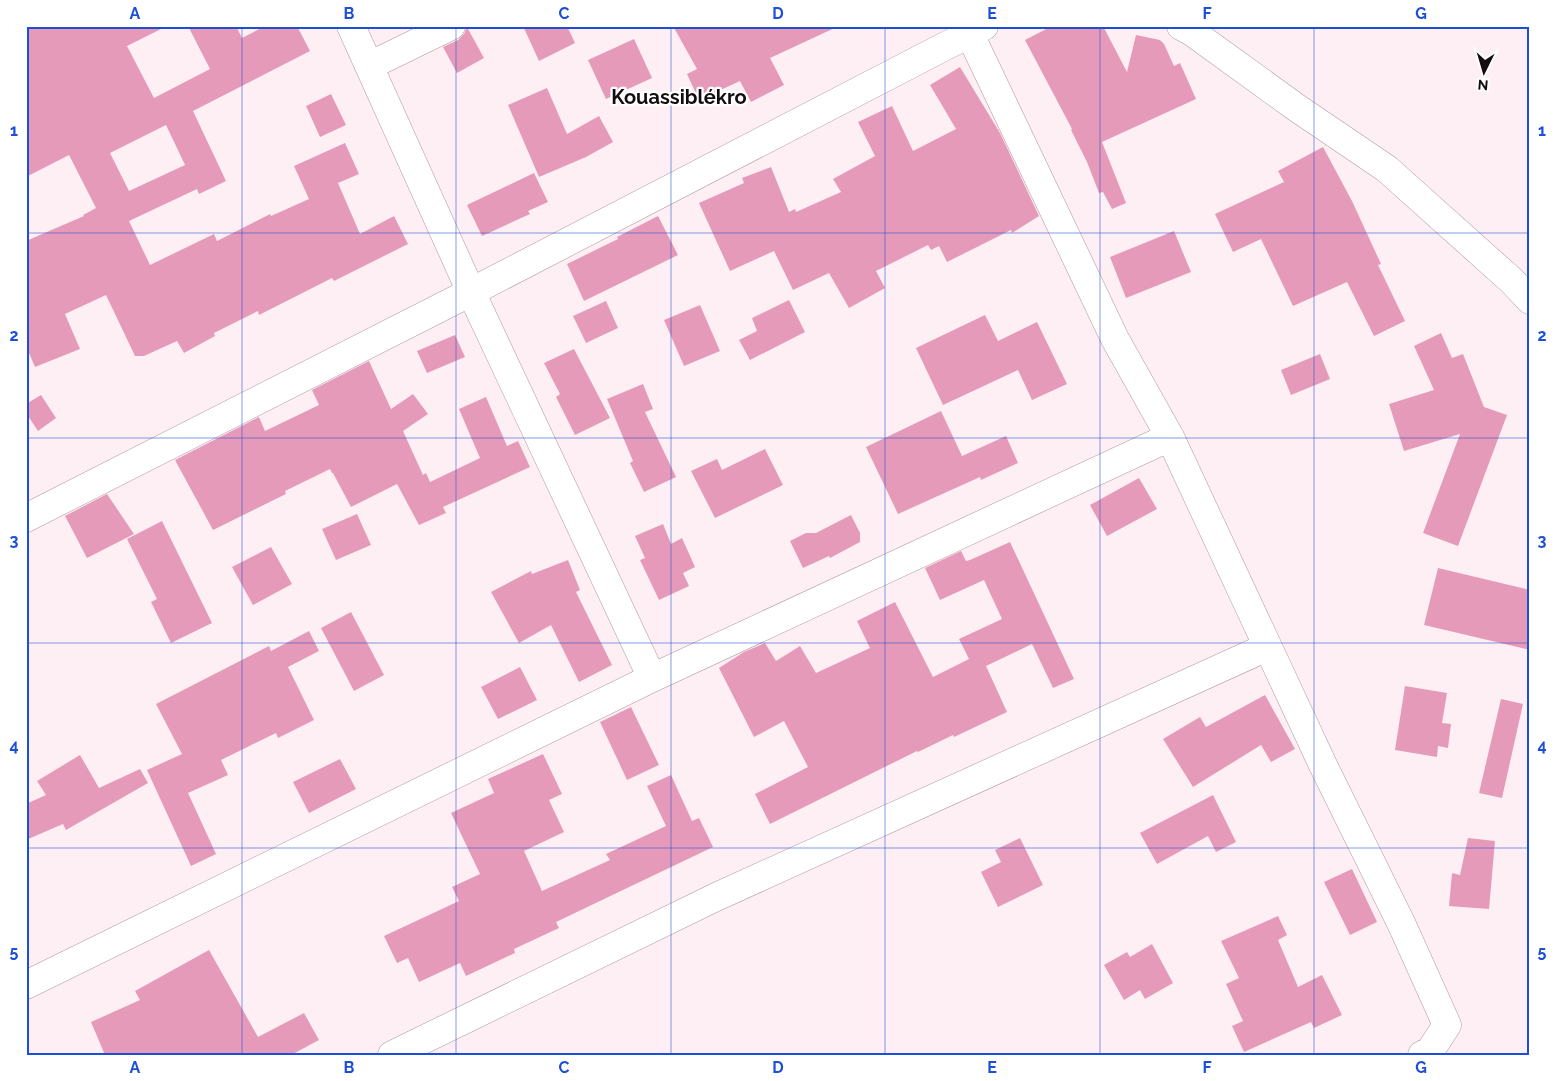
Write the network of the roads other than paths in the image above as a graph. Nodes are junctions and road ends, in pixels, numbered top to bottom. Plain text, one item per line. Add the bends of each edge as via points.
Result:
1 (351, 26) edge
2 (450, 26) edge
3 (1181, 26) edge
4 (973, 29) edge
5 (368, 66) junction
6 (471, 292) junction
7 (1530, 300) edge
8 (1170, 437) junction
9 (26, 518) edge
10 (1267, 647) junction
11 (652, 678) junction
12 (26, 985) edge
13 (392, 1055) edge
14 (1422, 1055) edge

1 - 5 street
2 - 5 street
3 - 7 street via 1387,169
4 - 6 street
4 - 8 street via 1115,339
5 - 6 street
6 - 9 street
6 - 11 street
8 - 10 street
8 - 11 street
10 - 13 street via 716,897
10 - 14 street via 1447,1025 1430,1051
11 - 12 street

